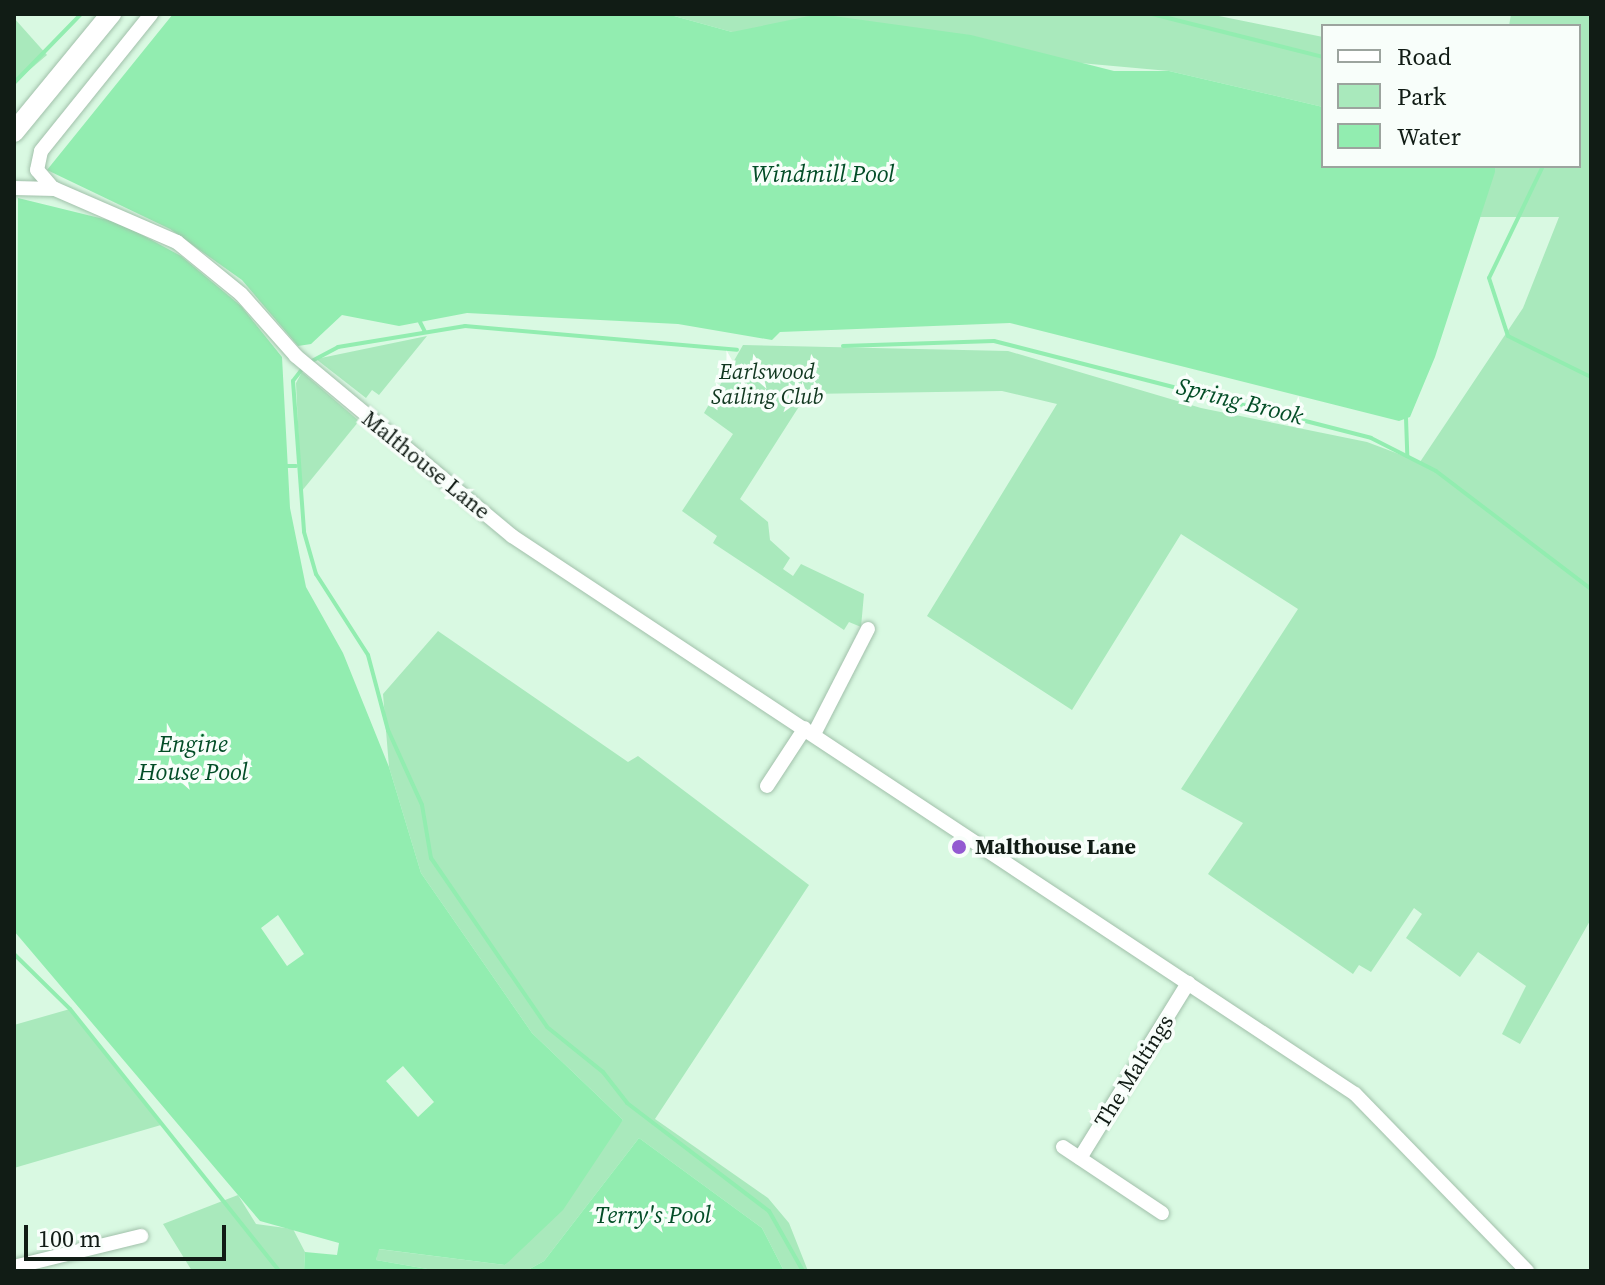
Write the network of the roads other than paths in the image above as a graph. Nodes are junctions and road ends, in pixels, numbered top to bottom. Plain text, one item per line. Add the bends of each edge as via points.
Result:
1 (111, 14) edge
2 (151, 14) edge
3 (14, 132) edge
4 (14, 188) edge
5 (55, 189) junction
6 (868, 629) dead end
7 (810, 731) junction
8 (767, 786) dead end
9 (1188, 983) junction
10 (1063, 1147) dead end
11 (1080, 1158) junction
12 (1162, 1213) dead end
13 (141, 1236) dead end
14 (14, 1267) edge
15 (1527, 1271) edge

1 - 3 street
2 - 5 street via 38,155 37,170
4 - 5 street
5 - 7 street, Malthouse Lane via 177,242 241,294 296,356 512,536
6 - 7 street
7 - 8 street
7 - 9 street, Malthouse Lane
9 - 11 street, The Maltings
9 - 15 street, Malthouse Lane via 1355,1094
10 - 11 street
11 - 12 street
13 - 14 street

